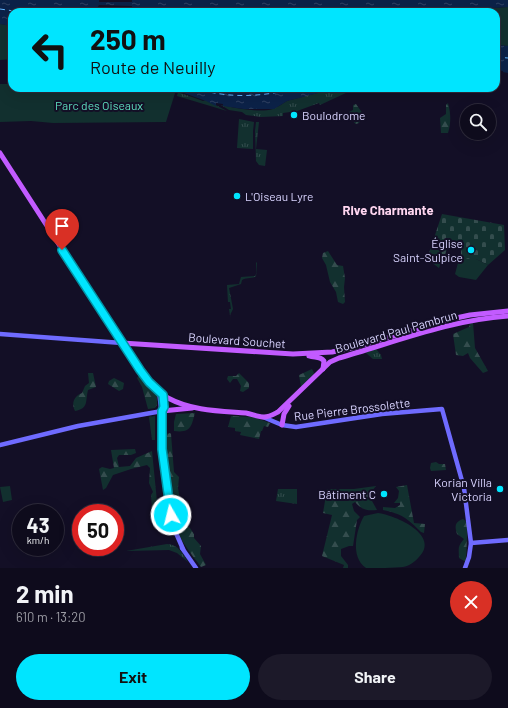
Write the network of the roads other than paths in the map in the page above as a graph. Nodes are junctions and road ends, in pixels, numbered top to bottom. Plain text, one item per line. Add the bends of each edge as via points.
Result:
1 (0, 153) edge
2 (508, 310) edge
3 (508, 316) edge
4 (0, 334) edge
5 (122, 343) junction
6 (352, 348) joint
7 (303, 354) junction
8 (323, 369) junction
9 (161, 393) junction
10 (295, 397) junction
11 (195, 408) junction
12 (162, 411) junction
13 (263, 417) junction
14 (282, 425) junction
15 (0, 445) edge
16 (508, 540) edge
17 (471, 543) junction
18 (196, 568) edge
19 (465, 568) edge

1 - 5 main road
2 - 6 main road, Boulevard Paul Pambrun via 447,320
3 - 8 main road, Boulevard Paul Pambrun via 478,319 440,328 333,360
4 - 5 main road
5 - 7 main road, Boulevard Souchet
5 - 9 main road via 149,382
6 - 7 main road, Boulevard Souchet
7 - 8 main road via 321,358 324,361
8 - 10 main road, Boulevard Paul Pambrun
9 - 11 main road via 175,402
9 - 12 main road via 164,407
10 - 13 main road, Boulevard Paul Pambrun via 278,412
10 - 14 main road via 284,412
11 - 12 main road
11 - 13 main road, Rue Pierre Brossolette
12 - 15 main road via 78,426
12 - 18 main road via 162,449 170,522 176,540
13 - 14 main road, Rue Pierre Brossolette
14 - 17 main road, Rue Pierre Brossolette via 296,427 382,414 442,409 464,488
16 - 17 main road
17 - 19 main road

